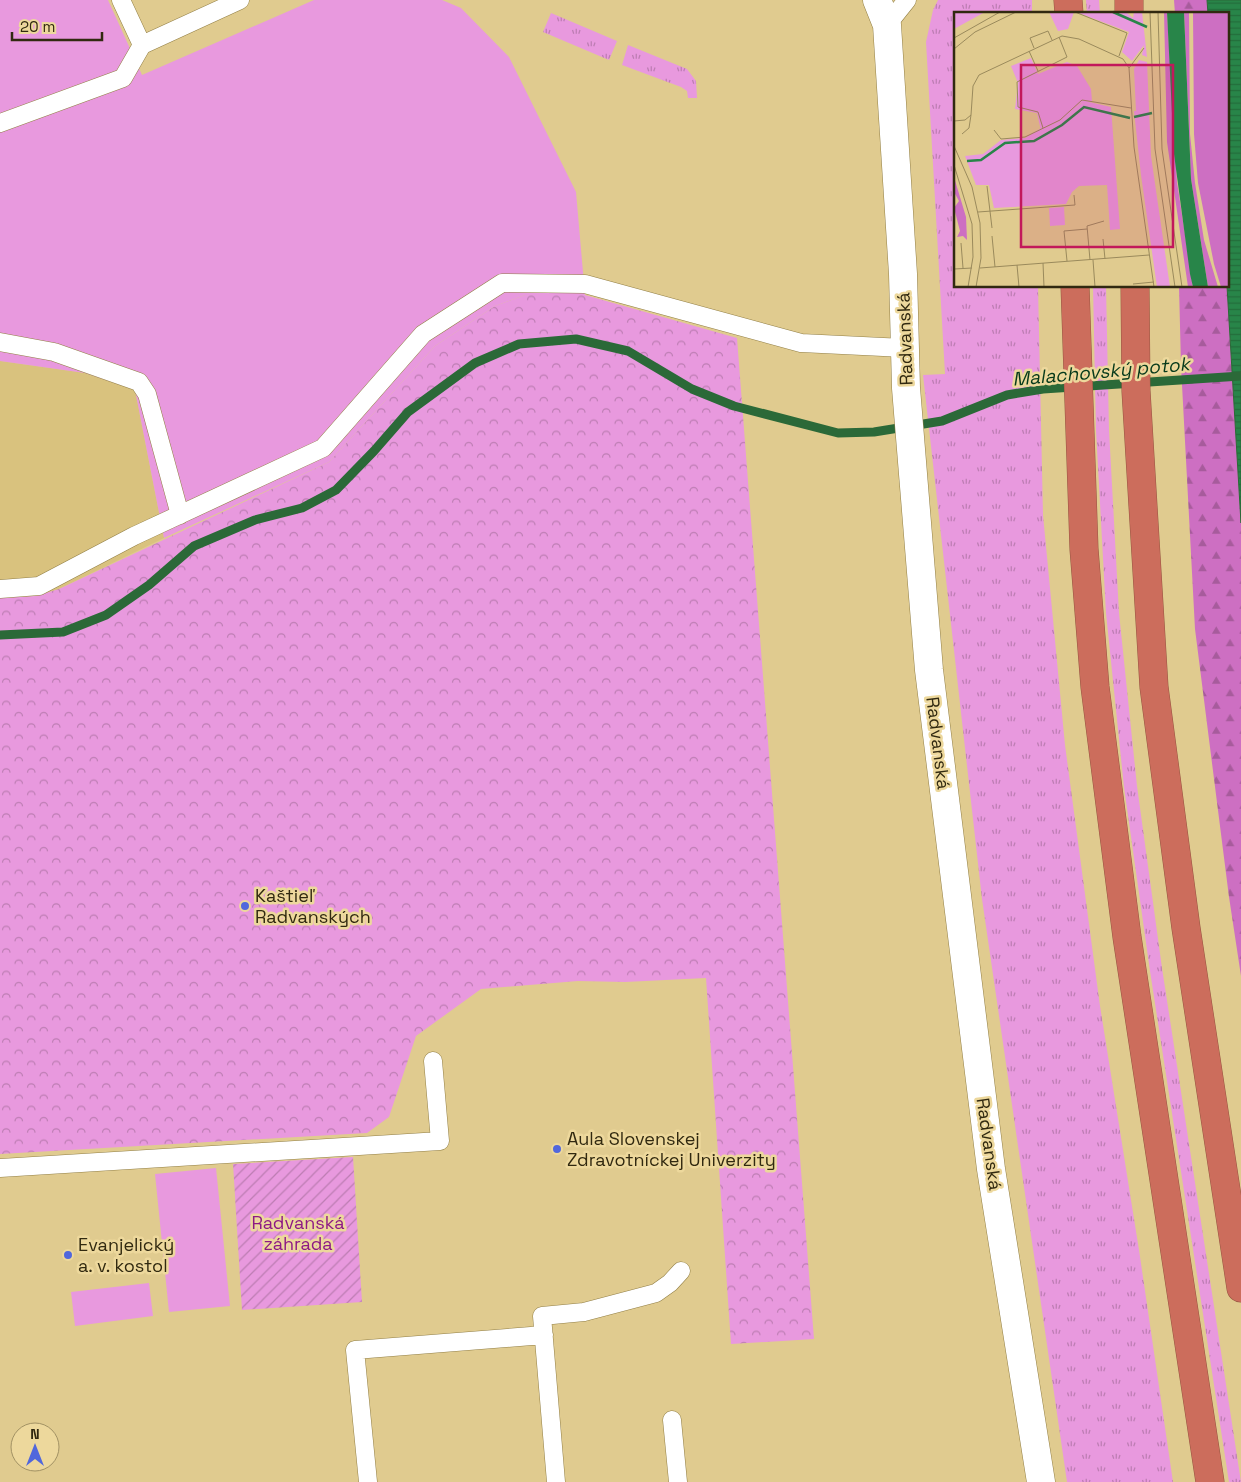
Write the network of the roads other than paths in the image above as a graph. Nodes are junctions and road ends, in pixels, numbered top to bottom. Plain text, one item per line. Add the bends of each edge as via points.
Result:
1 (121, 0) edge
2 (240, 0) edge
3 (877, 0) edge
4 (907, 0) edge
5 (887, 25) junction
6 (142, 45) junction
7 (0, 123) edge
8 (1075, 288) edge
9 (1135, 288) edge
10 (0, 342) edge
11 (904, 348) junction
12 (180, 515) junction
13 (0, 589) edge
14 (433, 1061) dead end
15 (0, 1168) edge
16 (681, 1271) dead end
17 (1241, 1288) edge
18 (544, 1335) junction
19 (672, 1420) dead end
20 (368, 1482) edge
21 (556, 1482) edge
22 (678, 1482) edge
23 (1040, 1482) edge
24 (1210, 1482) edge

1 - 6 lane
2 - 6 lane
3 - 5 street, Radvanská
4 - 5 lane
5 - 11 street, Radvanská via 903,274
6 - 7 lane via 123,78
8 - 24 highway via 1084,549 1095,687 1145,1060
9 - 17 highway via 1136,381 1154,687
10 - 12 lane via 54,352 139,382 147,394
11 - 12 lane via 801,343 585,284 502,284 423,334 323,448
11 - 23 street, Radvanská via 929,670 991,1169
12 - 13 lane via 39,586
14 - 15 lane via 440,1141
16 - 18 lane via 656,1293 584,1312 542,1316
18 - 20 lane via 355,1350
18 - 21 lane
19 - 22 lane

